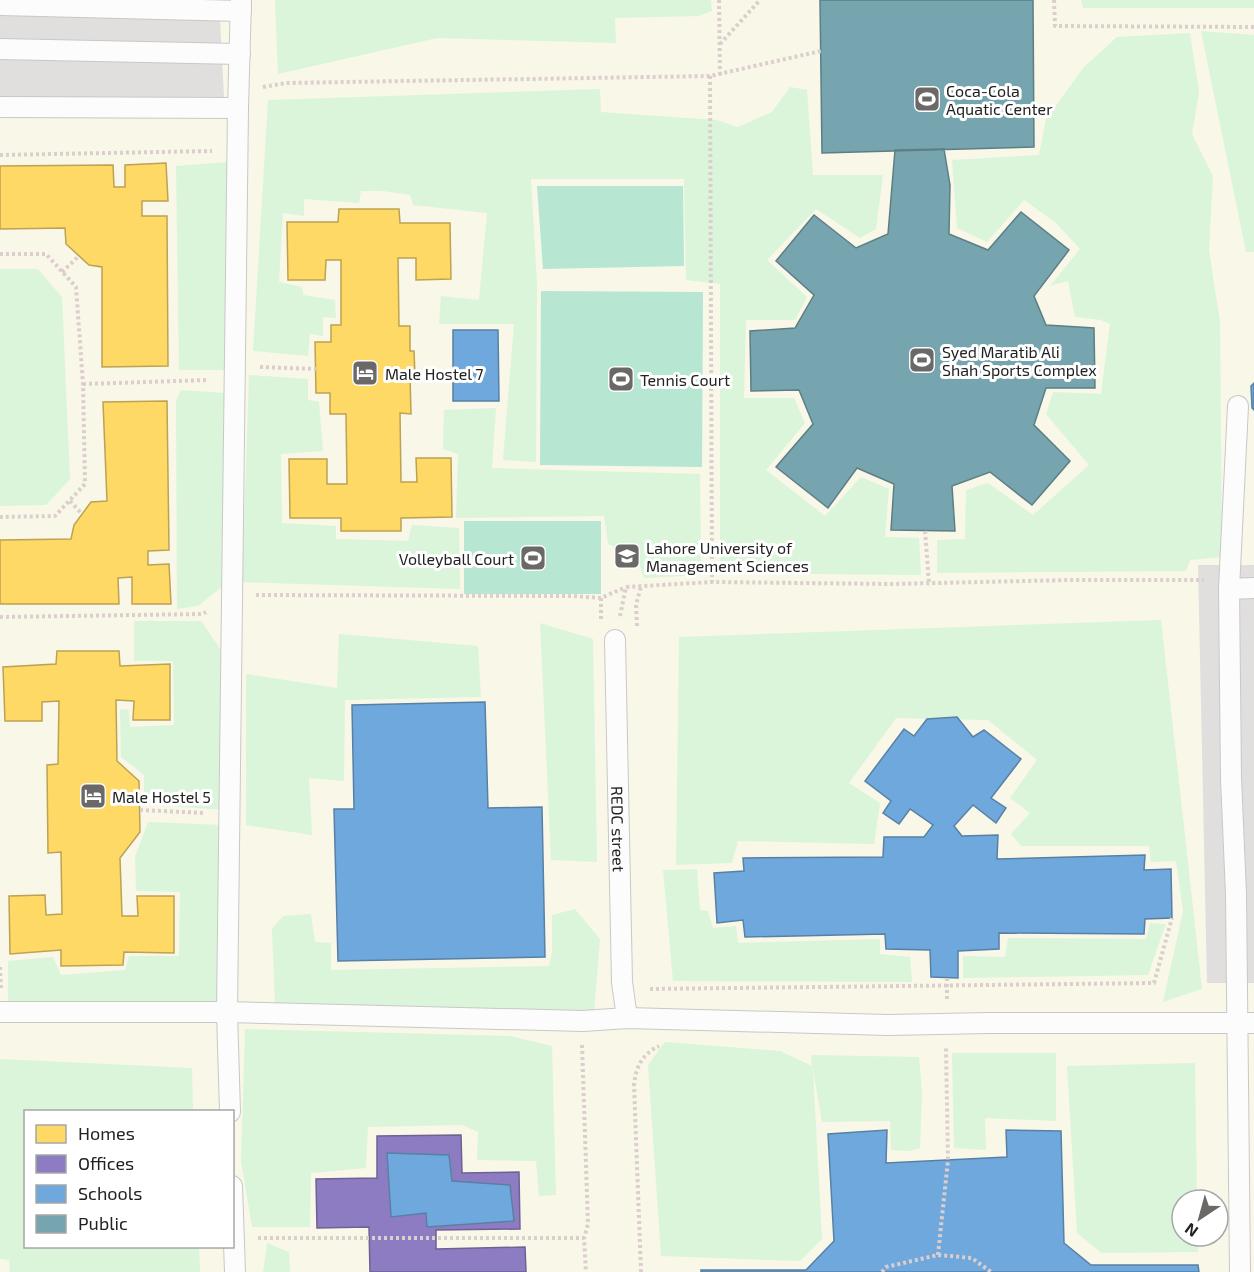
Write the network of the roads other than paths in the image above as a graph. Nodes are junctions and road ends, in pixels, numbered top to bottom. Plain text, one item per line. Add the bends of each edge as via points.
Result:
1 (0, 5) edge
2 (241, 6) edge
3 (0, 49) edge
4 (240, 54) junction
5 (238, 99) junction
6 (0, 107) edge
7 (1238, 406) dead end
8 (1230, 584) junction
9 (1254, 588) edge
10 (615, 640) road end
11 (0, 1012) edge
12 (227, 1012) junction
13 (627, 1018) junction
14 (1246, 1023) edge
15 (230, 1110) edge
16 (234, 1243) edge
17 (235, 1272) edge
18 (1240, 1272) edge

1 - 2 lane
2 - 4 lane
3 - 4 lane
4 - 5 lane
5 - 6 lane
5 - 12 lane
7 - 8 lane
8 - 9 lane
8 - 14 lane via 1231,778
10 - 13 lane, REDC street via 622,982
11 - 12 lane
12 - 13 lane via 583,1021
12 - 15 lane
13 - 14 lane via 888,1025
14 - 18 lane
16 - 17 lane

